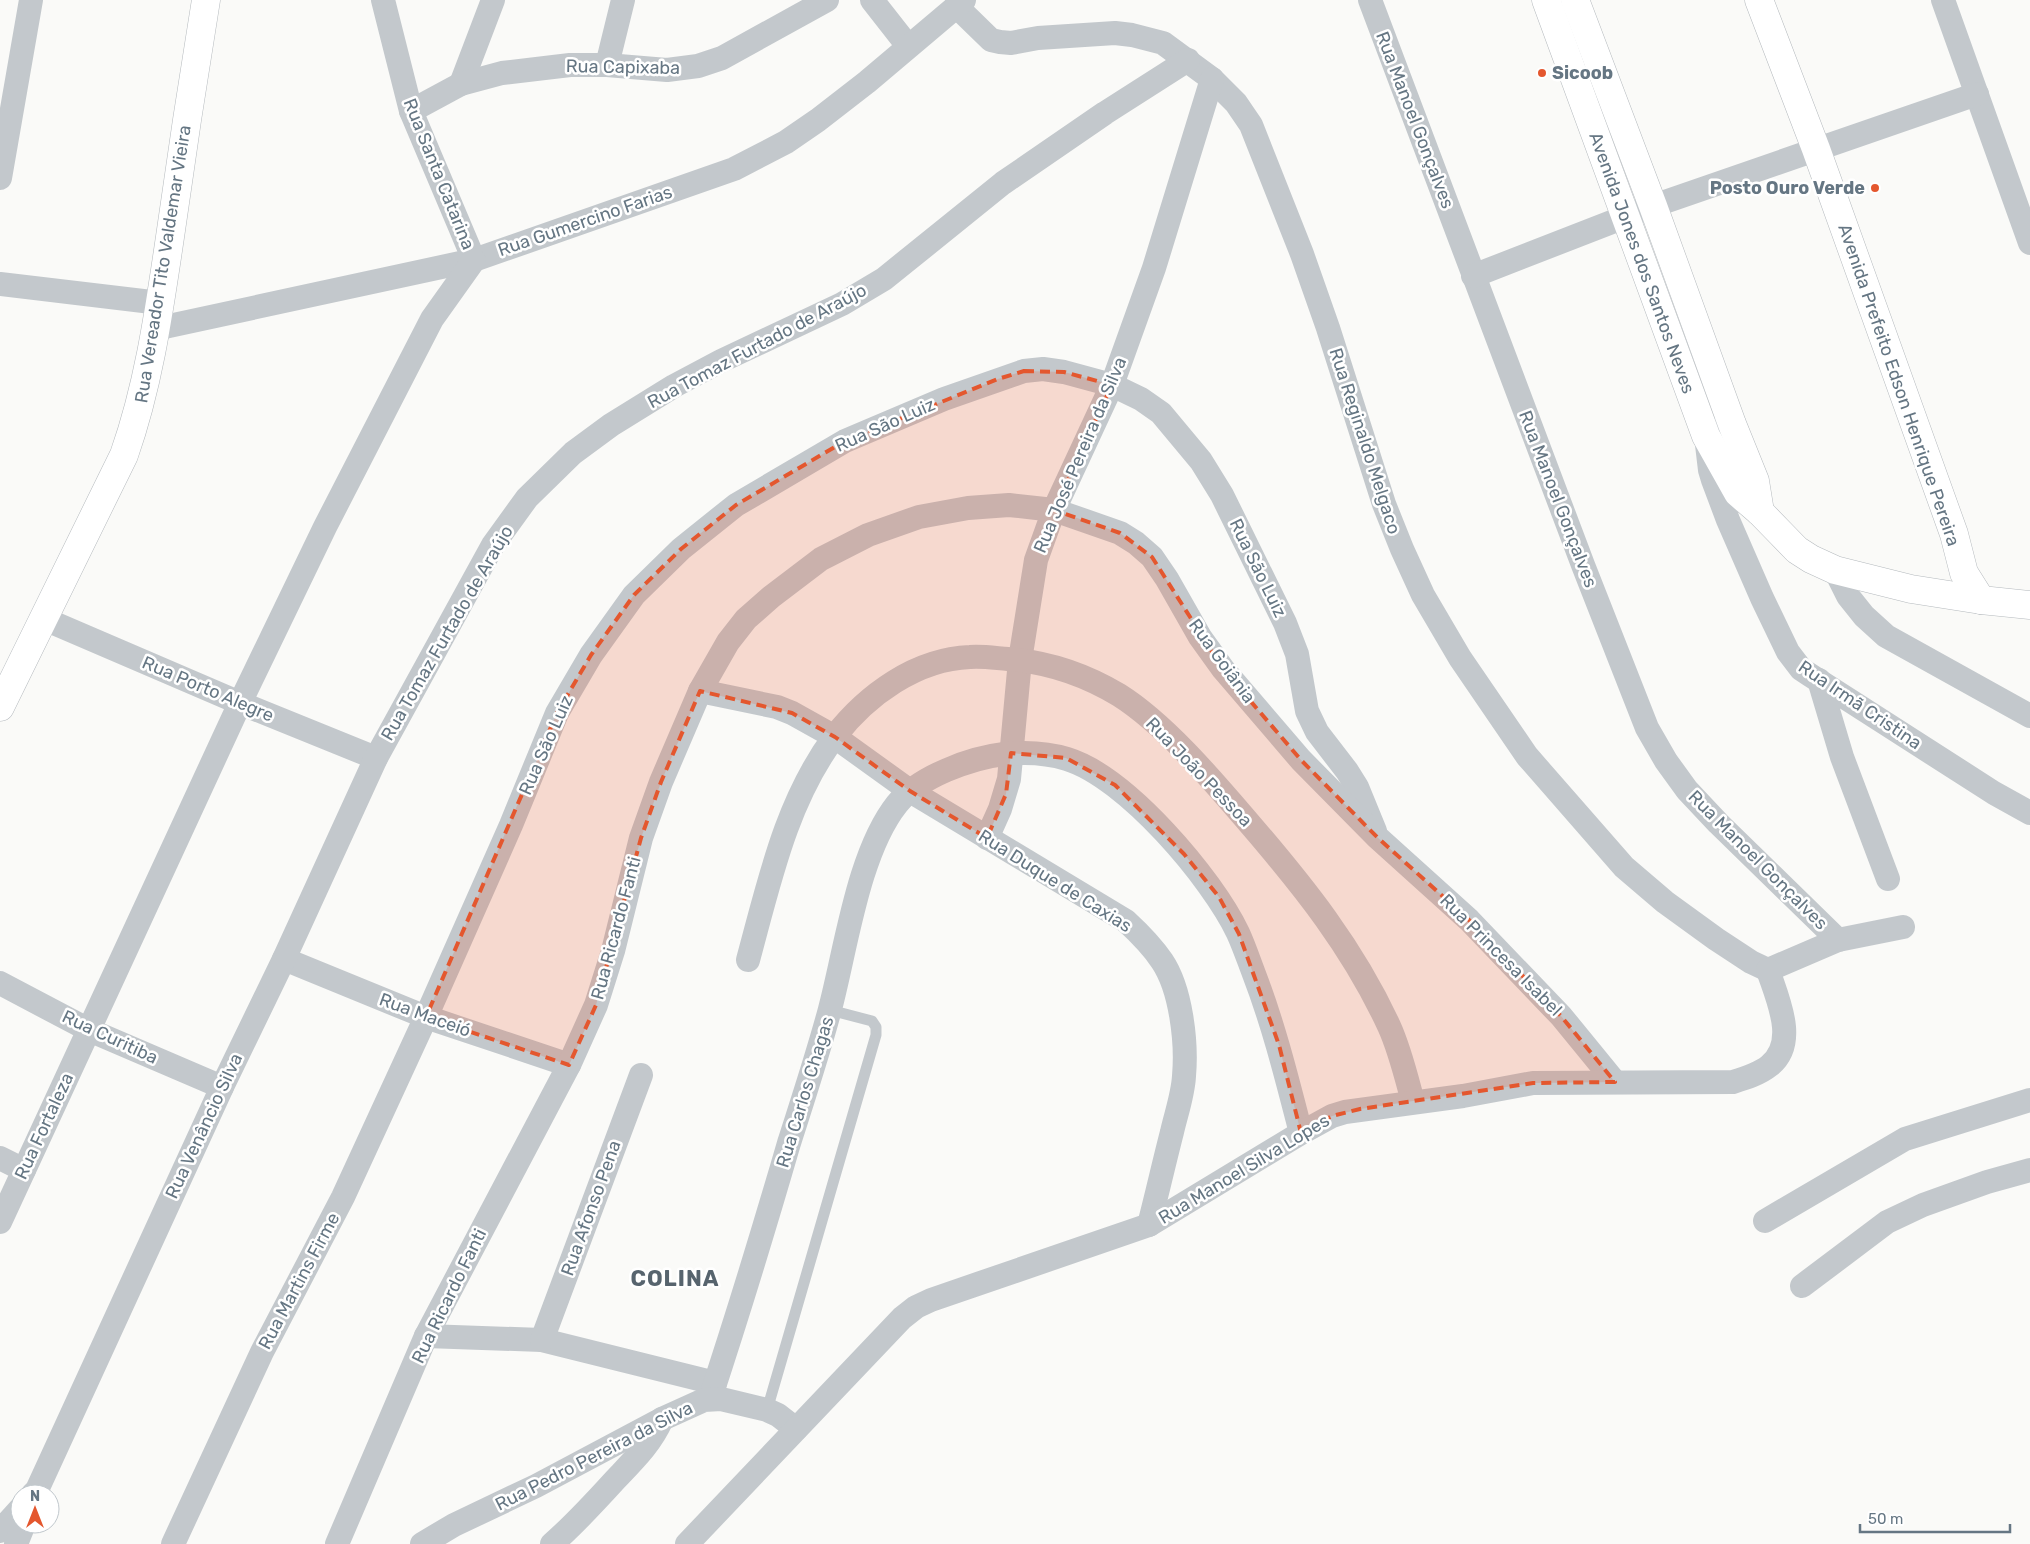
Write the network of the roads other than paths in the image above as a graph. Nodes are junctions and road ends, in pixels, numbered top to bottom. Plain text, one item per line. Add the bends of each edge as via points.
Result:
1 (31, 0) edge
2 (206, 0) edge
3 (383, 0) edge
4 (493, 0) edge
5 (623, 0) edge
6 (827, 0) edge
7 (872, 0) edge
8 (1370, 0) edge
9 (1546, 0) edge
10 (1575, 0) edge
11 (1758, 0) edge
12 (1943, 0) edge
13 (960, 3) edge
14 (908, 46) junction
15 (1188, 60) junction
16 (607, 65) junction
17 (1212, 79) junction
18 (461, 84) junction
19 (1978, 94) junction
20 (411, 112) junction
21 (1816, 149) junction
22 (0, 178) edge
23 (1653, 206) junction
24 (1625, 217) junction
25 (2030, 243) edge
26 (474, 260) junction
27 (1473, 276) junction
28 (0, 284) edge
29 (160, 303) junction
30 (155, 329) junction
31 (1112, 385) junction
32 (1732, 424) junction
33 (1706, 436) junction
34 (1054, 510) junction
35 (1760, 512) junction
36 (1954, 534) junction
37 (1835, 570) junction
38 (1979, 599) junction
39 (2030, 600) edge
40 (2030, 605) edge
41 (42, 618) junction
42 (1020, 660) junction
43 (1818, 680) junction
44 (700, 691) junction
45 (240, 703) junction
46 (0, 707) edge
47 (2030, 716) edge
48 (835, 736) junction
49 (1011, 754) junction
50 (376, 758) junction
51 (910, 791) junction
52 (2030, 813) edge
53 (1377, 837) junction
54 (987, 838) junction
55 (1888, 880) dead end
56 (1903, 926) dead end
57 (1838, 940) junction
58 (284, 959) junction
59 (748, 960) dead end
60 (1768, 970) junction
61 (0, 983) edge
62 (830, 1010) junction
63 (426, 1017) junction
64 (89, 1030) junction
65 (569, 1065) junction
66 (641, 1075) dead end
67 (1615, 1082) junction
68 (222, 1087) junction
69 (2030, 1100) edge
70 (1413, 1102) junction
71 (1301, 1133) junction
72 (0, 1158) edge
73 (24, 1170) junction
74 (2030, 1170) edge
75 (1765, 1221) dead end
76 (0, 1222) edge
77 (1149, 1225) junction
78 (1802, 1286) dead end
79 (426, 1336) junction
80 (542, 1340) junction
81 (713, 1391) junction
82 (767, 1410) junction
83 (662, 1419) junction
84 (796, 1429) junction
85 (39, 1484) edge
86 (10, 1520) edge
87 (0, 1531) edge
88 (172, 1544) edge
89 (337, 1544) edge
90 (422, 1544) edge
91 (552, 1544) edge
92 (687, 1544) edge

1 - 22 street
2 - 29 main road, Rua Vereador Tito Valdemar Vieira
3 - 20 street, Rua Santa Catarina
4 - 18 street
5 - 16 street
6 - 16 street, Rua Capixaba via 722,58 698,66 667,70
7 - 14 street
8 - 27 street, Rua Manoel Gonçalves
9 - 24 main road, Avenida Jones dos Santos Neves
10 - 23 main road, Avenida Jones dos Santos Neves
11 - 21 main road, Avenida Prefeito Edson Henrique Pereira
12 - 19 street
13 - 14 street, Rua Gumercino Farias
13 - 15 street, Rua Reginaldo Melgaco via 983,34 996,41 1012,43 1038,38 1132,34 1163,44
14 - 26 street, Rua Gumercino Farias via 818,120 786,142 734,169
15 - 17 street, Rua Reginaldo Melgaco
15 - 50 street, Rua Tomaz Furtado de Araújo via 1003,183 884,279 842,304 674,386 573,453 527,498 493,544
16 - 18 street, Rua Capixaba via 526,69
17 - 31 street, Rua José Pereira da Silva via 1154,268
17 - 60 street, Rua Reginaldo Melgaco via 1236,102 1251,125 1328,328 1384,504 1423,595 1460,658 1527,756 1624,867 1708,934
18 - 20 street, Rua Capixaba
19 - 21 street
19 - 25 street
20 - 26 street, Rua Santa Catarina
21 - 23 street
21 - 36 main road, Avenida Prefeito Edson Henrique Pereira
23 - 24 street
23 - 32 main road, Avenida Jones dos Santos Neves
24 - 27 street
24 - 33 main road, Avenida Jones dos Santos Neves
26 - 30 street, Rua Gumercino Farias
26 - 45 street, Rua Fortaleza via 414,350
27 - 57 street, Rua Manoel Gonçalves via 1647,728 1687,790
28 - 29 street
29 - 30 main road, Rua Vereador Tito Valdemar Vieira
30 - 41 main road, Rua Vereador Tito Valdemar Vieira via 148,378 124,455
31 - 34 street, Rua José Pereira da Silva
31 - 53 street, Rua São Luiz via 1161,413 1201,461 1222,496 1288,631 1297,654 1307,711 1317,732 1357,787
31 - 63 street, Rua São Luiz via 1064,372 1024,371 953,396 845,441 736,505 681,548 634,595 591,655 557,713
32 - 33 street
32 - 35 main road, Avenida Jones dos Santos Neves via 1755,480
33 - 35 main road, Avenida Jones dos Santos Neves via 1738,494
33 - 43 street, Rua Irmã Cristina via 1713,480 1765,604 1788,652
34 - 42 street, Rua José Pereira da Silva via 1036,560
34 - 44 street, Rua Ricardo Fanti via 1009,505 968,508 919,517 868,535 821,560 746,619 728,642
34 - 53 street, Rua Goiânia via 1120,533 1152,557 1223,669 1301,760
35 - 37 main road, Avenida Jones dos Santos Neves via 1797,550
36 - 38 main road, Avenida Prefeito Edson Henrique Pereira via 1964,573
36 - 39 main road via 1981,573 1999,587
37 - 38 main road, Avenida Jones dos Santos Neves via 1911,589
37 - 47 street via 1848,596 1886,636
38 - 40 main road, Avenida Jones dos Santos Neves
41 - 45 street, Rua Porto Alegre
41 - 46 main road, Rua Vereador Tito Valdemar Vieira
42 - 48 street, Rua João Pessoa via 970,657 940,662 911,673 885,686
42 - 49 street, Rua José Pereira da Silva
42 - 70 street, Rua João Pessoa via 1078,673 1120,696 1162,729 1234,805 1306,890 1356,961 1389,1026
43 - 52 street, Rua Irmã Cristina
43 - 55 street via 1842,757
44 - 48 street, Rua Duque de Caxias via 777,707
44 - 65 street, Rua Ricardo Fanti via 660,782 641,838 596,1005
45 - 50 street, Rua Porto Alegre
45 - 64 street, Rua Fortaleza
48 - 51 street, Rua Duque de Caxias
48 - 59 street, Rua João Pessoa via 793,810
49 - 51 street, Rua Carlos Chagas via 965,761
49 - 54 street, Rua José Pereira da Silva via 1006,794
49 - 71 street, Rua Carlos Chagas via 1066,758 1115,785 1184,854 1219,897 1239,934 1262,996 1279,1045
50 - 58 street, Rua Venâncio Silva
51 - 54 street, Rua Duque de Caxias
51 - 62 street, Rua Carlos Chagas via 896,804 874,844 858,892
53 - 67 street, Rua Princesa Isabel via 1482,933 1561,1016
54 - 77 street, Rua Duque de Caxias via 1126,921 1162,962 1171,979 1183,1030 1184,1077
56 - 57 street
57 - 60 street
58 - 63 street, Rua Maceió
58 - 68 street, Rua Venâncio Silva
60 - 67 street, Rua Manoel Silva Lopes via 1784,1037 1780,1054 1770,1066 1733,1082
61 - 64 street, Rua Curitiba
62 - 81 street, Rua Carlos Chagas
62 - 82 lane via 872,1021 876,1035
63 - 65 street, Rua Maceió
63 - 88 street, Rua Martins Firme via 343,1197 262,1352
64 - 68 street, Rua Curitiba
64 - 73 street, Rua Fortaleza
65 - 79 street, Rua Ricardo Fanti
66 - 80 street, Rua Afonso Pena
67 - 70 street, Rua Manoel Silva Lopes via 1533,1083
68 - 85 street, Rua Venâncio Silva
69 - 75 street via 1905,1139
70 - 71 street, Rua Manoel Silva Lopes via 1345,1112
71 - 77 street, Rua Manoel Silva Lopes
72 - 73 street
73 - 76 street, Rua Fortaleza
74 - 78 street via 1987,1182 1894,1218
77 - 84 street, Rua Manoel Silva Lopes via 916,1307
79 - 80 street
79 - 89 street, Rua Ricardo Fanti
80 - 81 street
81 - 82 street, Rua Pedro Pereira da Silva via 721,1399
81 - 83 street, Rua Pedro Pereira da Silva
82 - 84 street, Rua Pedro Pereira da Silva
83 - 90 street, Rua Pedro Pereira da Silva
83 - 91 street via 645,1448 575,1524
84 - 92 street, Rua Manoel Silva Lopes
86 - 87 street

